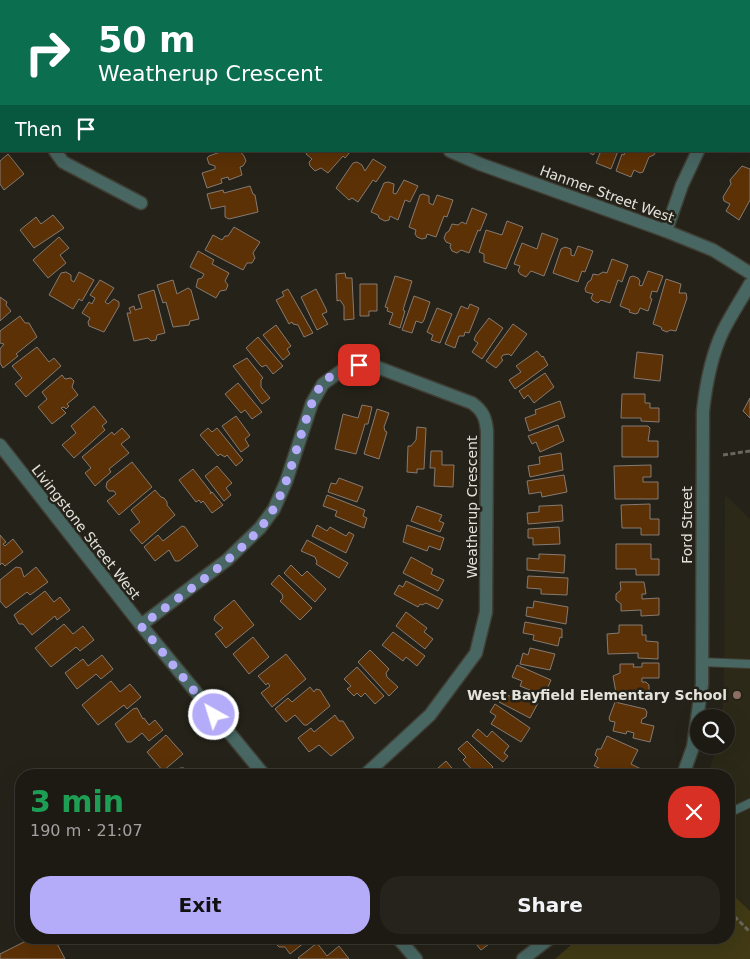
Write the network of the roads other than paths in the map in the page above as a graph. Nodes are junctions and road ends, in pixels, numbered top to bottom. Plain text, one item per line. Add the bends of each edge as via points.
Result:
1 (56, 152) edge
2 (452, 152) edge
3 (698, 152) edge
4 (141, 203) dead end
5 (666, 231) junction
6 (750, 273) edge
7 (750, 284) edge
8 (0, 446) edge
9 (141, 626) junction
10 (701, 662) junction
11 (750, 664) edge
12 (259, 769) edge
13 (372, 769) edge
14 (685, 769) edge
15 (750, 803) edge
16 (735, 810) edge
17 (403, 944) edge
18 (543, 944) edge
19 (416, 959) edge
20 (524, 959) edge

1 - 4 street via 63,162
2 - 5 street, Hanmer Street West
3 - 5 street
5 - 6 street, Hanmer Street West via 713,250
7 - 10 street, Ford Street via 722,332 711,362 702,411
8 - 9 street, Livingstone Street West
9 - 12 street, Livingstone Street West
9 - 13 street, Weatherup Crescent via 226,560 260,528 286,482 312,403 323,384 336,373 359,365 374,366 472,403 486,420 487,432 486,612 476,653 430,715
10 - 11 lane
10 - 14 street, Ford Street via 702,684 693,747
15 - 16 lane
17 - 19 street
18 - 20 street

